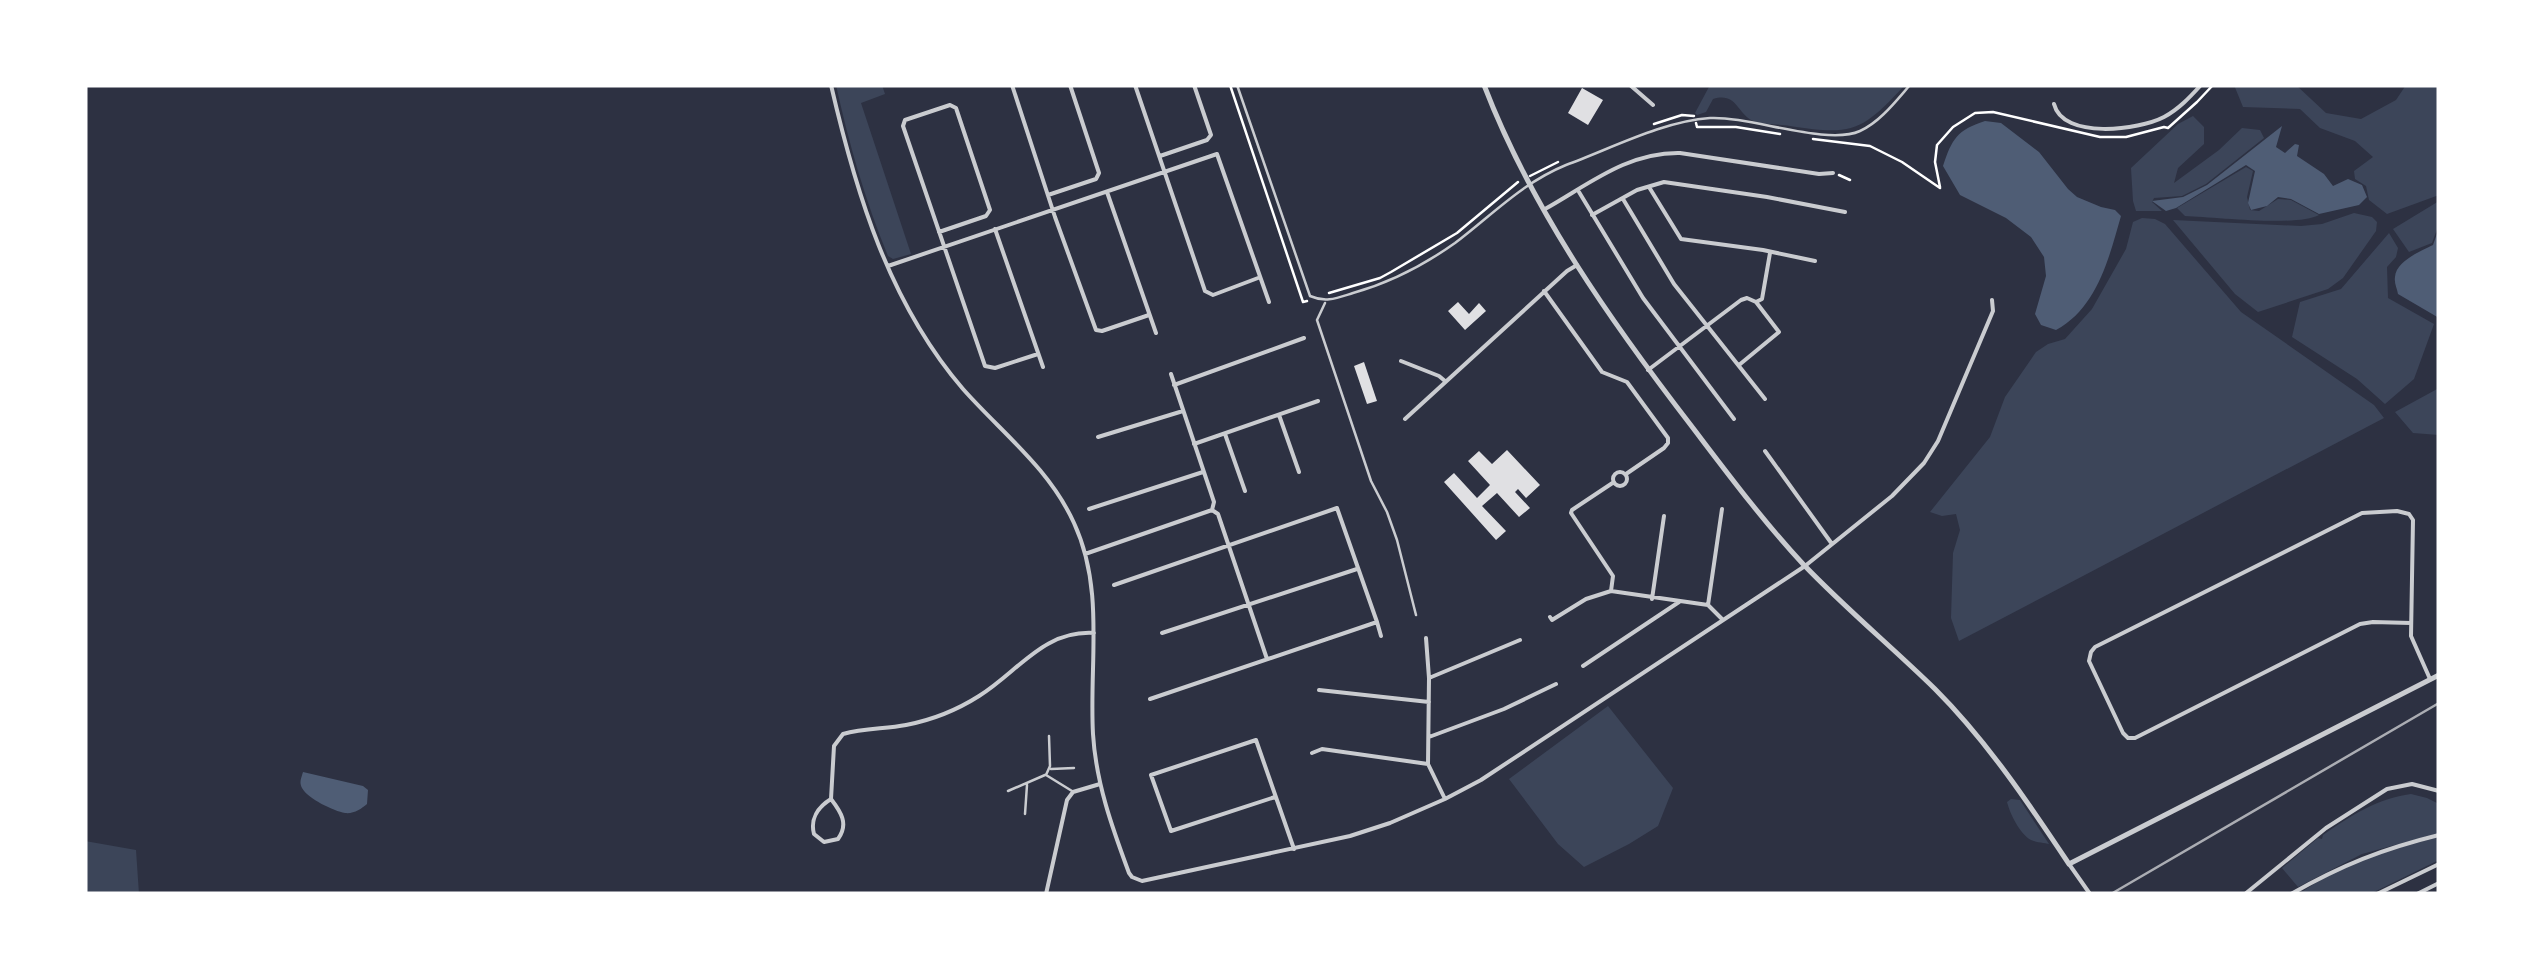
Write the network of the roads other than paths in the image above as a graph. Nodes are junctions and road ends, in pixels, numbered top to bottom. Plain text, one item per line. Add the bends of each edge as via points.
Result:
1 (831, 85) edge
2 (1012, 85) edge
3 (1070, 85) edge
4 (1136, 85) edge
5 (1194, 85) edge
6 (1237, 85) edge
7 (1484, 85) edge
8 (1630, 85) edge
9 (1910, 85) edge
10 (2201, 85) edge
11 (2054, 104) dead end
12 (1653, 105) dead end
13 (1160, 156) junction
14 (1165, 172) junction
15 (1833, 172) road end
16 (1648, 187) junction
17 (1578, 190) junction
18 (1106, 192) junction
19 (1048, 195) junction
20 (1623, 198) junction
21 (1544, 209) junction
22 (1053, 210) junction
23 (1846, 212) dead end
24 (1592, 214) junction
25 (996, 229) junction
26 (938, 232) junction
27 (943, 247) junction
28 (1770, 253) junction
29 (1814, 261) dead end
30 (1577, 265) junction
31 (887, 266) junction
32 (1260, 277) junction
33 (1544, 291) junction
34 (1759, 300) junction
35 (1992, 300) dead end
36 (1269, 302) dead end
37 (1326, 302) junction
38 (1149, 315) junction
39 (1706, 326) junction
40 (1156, 333) dead end
41 (1304, 338) dead end
42 (1679, 346) junction
43 (1038, 354) junction
44 (1402, 360) dead end
45 (1739, 365) junction
46 (1042, 367) dead end
47 (1648, 370) junction
48 (1171, 374) dead end
49 (1445, 381) junction
50 (1174, 385) junction
51 (1765, 400) dead end
52 (1318, 401) dead end
53 (1183, 411) junction
54 (1279, 415) junction
55 (1734, 418) dead end
56 (1405, 419) dead end
57 (1226, 434) junction
58 (1098, 437) dead end
59 (1194, 444) junction
60 (1765, 451) dead end
61 (1203, 472) junction
62 (1299, 472) dead end
63 (1626, 474) junction
64 (1614, 482) junction
65 (1245, 491) dead end
66 (1089, 509) dead end
67 (1722, 509) dead end
68 (1212, 510) junction
69 (1664, 516) dead end
70 (1832, 544) junction
71 (1228, 546) junction
72 (1085, 554) junction
73 (1805, 566) junction
74 (1358, 569) junction
75 (1114, 586) dead end
76 (1611, 592) junction
77 (1652, 599) junction
78 (1679, 602) junction
79 (1249, 604) junction
80 (1708, 606) junction
81 (1416, 614) dead end
82 (1550, 617) dead end
83 (1722, 620) junction
84 (1377, 622) junction
85 (2411, 623) junction
86 (1094, 633) junction
87 (1162, 633) dead end
88 (1381, 636) dead end
89 (1426, 638) dead end
90 (1520, 640) dead end
91 (1267, 659) junction
92 (1583, 666) dead end
93 (2439, 675) edge
94 (1429, 678) junction
95 (2430, 680) junction
96 (1556, 684) dead end
97 (1319, 690) dead end
98 (1150, 699) dead end
99 (1429, 702) junction
100 (1049, 736) dead end
101 (1428, 737) junction
102 (1312, 753) dead end
103 (1428, 764) junction
104 (1074, 768) dead end
105 (1047, 772) junction
106 (1026, 784) junction
107 (1100, 784) junction
108 (1008, 791) dead end
109 (2439, 791) edge
110 (1073, 792) junction
111 (1276, 797) junction
112 (831, 799) junction
113 (1446, 799) junction
114 (1025, 814) dead end
115 (2439, 835) edge
116 (1294, 849) junction
117 (2070, 864) junction
118 (2439, 864) edge
119 (2439, 883) edge
120 (1046, 894) edge
121 (2090, 894) edge
122 (2245, 894) edge
123 (2291, 894) edge
124 (2376, 894) edge
125 (2417, 894) edge

1 - 31 street via 847,156
2 - 19 street
3 - 19 street via 1099,174
4 - 13 street
5 - 13 street via 1208,140
6 - 37 lane via 1312,297
7 - 21 street
8 - 12 street
9 - 37 lane via 1854,134 1733,119 1666,128 1554,170 1433,258 1383,284
10 - 11 street via 2165,116 2129,128 2084,126 2058,115
13 - 14 street
14 - 18 street
14 - 32 street via 1205,291 1213,295
14 - 32 street via 1218,154
15 - 17 street via 1663,153 1624,163
16 - 20 street
16 - 23 street via 1700,186
16 - 28 street via 1681,239
17 - 21 street
17 - 24 street
18 - 22 street
18 - 38 street
19 - 22 street
20 - 24 street
20 - 39 street
21 - 30 street
22 - 25 street
22 - 38 street via 1096,330
24 - 42 street
25 - 27 street
25 - 43 street
26 - 26 street via 903,122 950,105 990,210
26 - 27 street
27 - 31 street
27 - 43 street via 984,366
28 - 29 street
28 - 34 street
30 - 33 street
30 - 47 street
31 - 72 street via 912,318 964,390 1060,495
32 - 36 street
33 - 49 street
33 - 63 street via 1602,372 1627,382 1668,438
34 - 39 street via 1741,300
34 - 45 street via 1779,332
35 - 70 street via 1932,452 1892,496
37 - 81 lane via 1317,320 1397,540
38 - 40 street
39 - 42 street
39 - 45 street
41 - 50 street
42 - 47 street
42 - 55 street
43 - 46 street
44 - 49 street
45 - 51 street
47 - 73 street
48 - 50 street
49 - 56 street
50 - 53 street
52 - 54 street
53 - 58 street
53 - 59 street
54 - 57 street
54 - 62 street
57 - 59 street
57 - 65 street
59 - 61 street
60 - 70 street
61 - 66 street
61 - 68 street
63 - 64 street via 1616,473
63 - 64 street via 1623,485
64 - 76 street via 1571,513 1613,576
67 - 80 street
68 - 71 street
68 - 72 street
69 - 77 street
70 - 73 street
71 - 74 street via 1336,508
71 - 75 street
71 - 79 street
72 - 86 street
73 - 83 street
73 - 117 street via 1968,726
74 - 79 street
74 - 84 street
76 - 77 street
76 - 82 street
77 - 78 street
78 - 80 street
78 - 92 street
79 - 87 street
79 - 91 street
80 - 83 street
83 - 113 street
84 - 88 street
84 - 91 street
85 - 85 street via 2413,520 2403,512 2370,511 2095,648 2089,661 2123,732 2135,738 2360,624
85 - 95 street
86 - 107 street
86 - 112 street via 1036,649 955,709 843,734 834,746
89 - 94 street
90 - 94 street
91 - 98 street
93 - 95 street
94 - 99 street
95 - 117 street
96 - 101 street
97 - 99 street
99 - 101 street
100 - 105 lane
101 - 103 street
102 - 103 street
103 - 113 street
104 - 105 lane
105 - 106 lane
105 - 110 lane
106 - 108 lane
106 - 114 lane
107 - 110 street
107 - 116 street via 1129,873 1142,881
109 - 122 street via 2412,784 2387,789
110 - 120 street
111 - 111 street via 1256,740 1151,776 1172,831
111 - 116 street
112 - 112 street via 812,826 824,842 838,839 844,826
113 - 116 street via 1390,823
115 - 123 street via 2355,860
117 - 121 street
118 - 124 street
119 - 125 street

